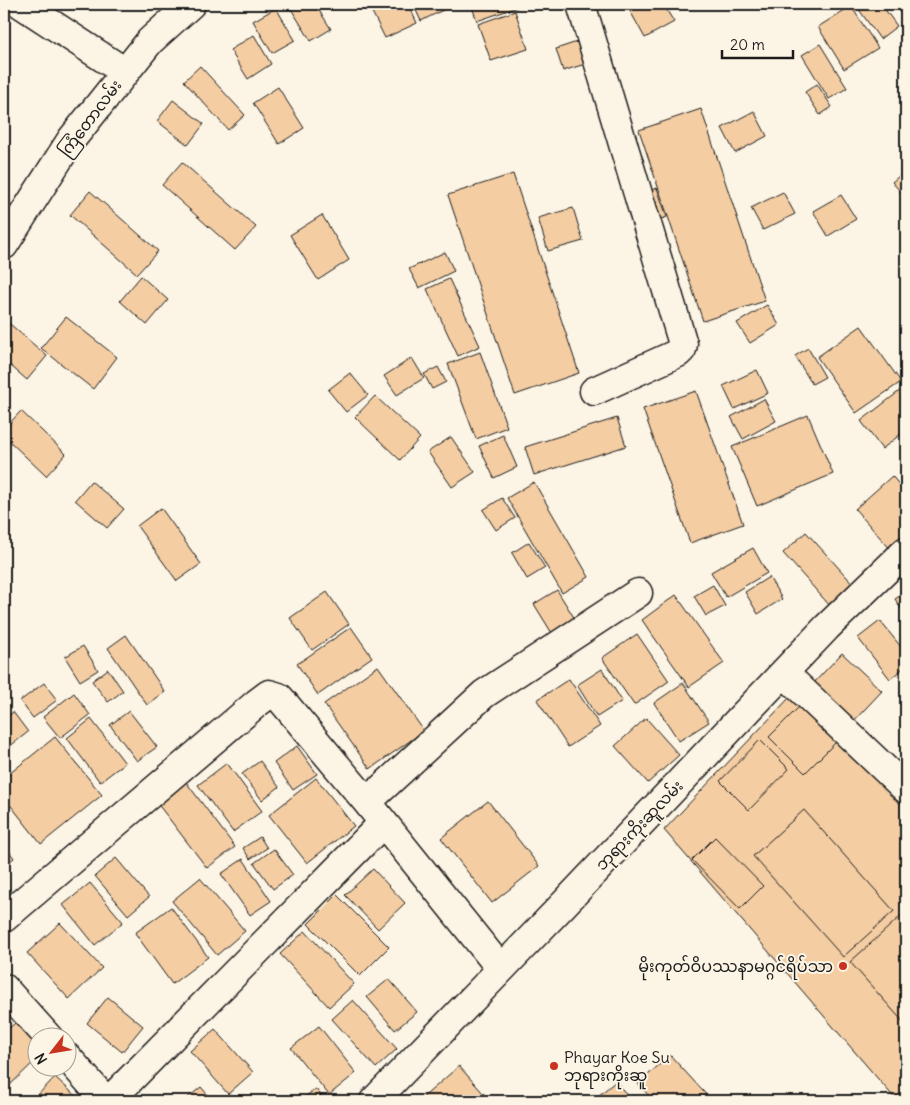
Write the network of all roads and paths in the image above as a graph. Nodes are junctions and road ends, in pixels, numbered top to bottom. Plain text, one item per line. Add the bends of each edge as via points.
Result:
1 (21, 4) edge
2 (581, 4) edge
3 (185, 5) edge
4 (125, 72) junction
5 (4, 245) edge
6 (594, 391) dead end
7 (906, 551) edge
8 (638, 593) dead end
9 (784, 673) junction
10 (906, 789) edge
11 (375, 812) junction
12 (4, 918) edge
13 (502, 969) junction
14 (4, 988) edge
15 (40, 1028) edge
16 (78, 1069) edge
17 (108, 1101) edge
18 (374, 1101) edge

1 - 4 street
2 - 6 street via 683,344 678,352
3 - 4 street, ကြံတောလမ်း
4 - 5 street, ကြံတောလမ်း via 71,140
7 - 9 street, ဘုရားကိုးဆူလမ်း
8 - 11 street via 484,694
9 - 10 street
9 - 13 street, ဘုရားကိုးဆူလမ်း
11 - 12 street via 278,697 269,694
11 - 13 street
11 - 17 street
13 - 18 street, ဘုရားကိုးဆူလမ်း
14 - 15 street
16 - 17 street

